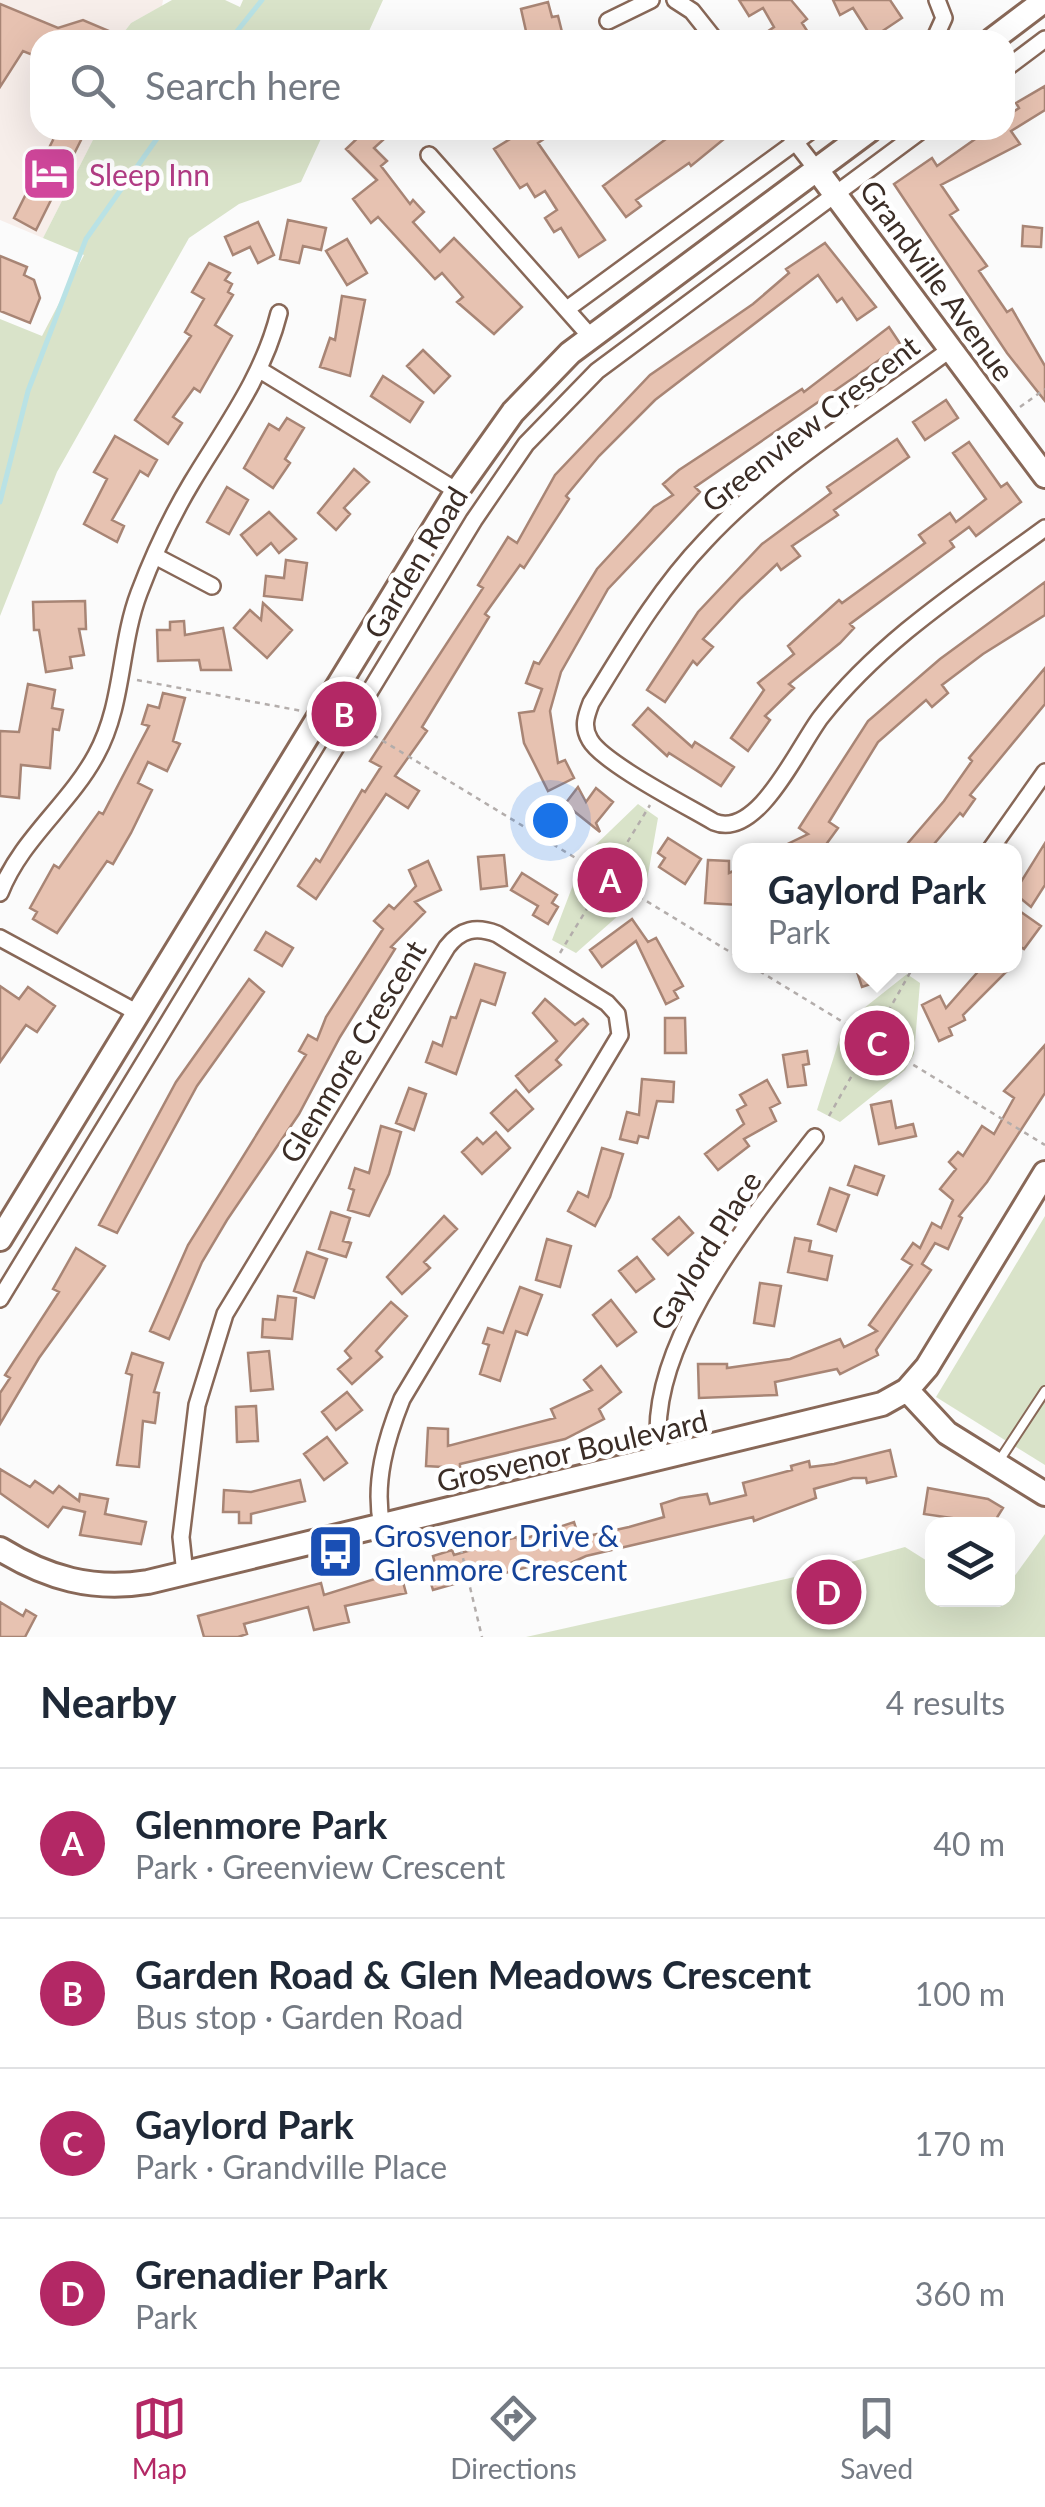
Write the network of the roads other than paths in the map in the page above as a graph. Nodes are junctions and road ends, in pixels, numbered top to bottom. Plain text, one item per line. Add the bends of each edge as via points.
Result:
1 (651, 0) edge
2 (675, 0) edge
3 (937, 0) edge
4 (1045, 0) edge
5 (608, 21) dead end
6 (707, 30) edge
7 (939, 30) edge
8 (1005, 30) edge
9 (1045, 40) edge
10 (1015, 62) edge
11 (786, 140) edge
12 (794, 140) edge
13 (857, 140) edge
14 (908, 140) edge
15 (430, 155) dead end
16 (817, 170) junction
17 (837, 192) junction
18 (568, 310) junction
19 (279, 314) dead end
20 (590, 336) junction
21 (952, 348) junction
22 (260, 370) junction
23 (1045, 476) edge
24 (457, 491) junction
25 (1045, 528) edge
26 (155, 556) junction
27 (212, 586) dead end
28 (1045, 772) edge
29 (995, 843) edge
30 (0, 893) edge
31 (0, 938) edge
32 (138, 1013) junction
33 (815, 1137) dead end
34 (1045, 1173) edge
35 (0, 1240) edge
36 (0, 1298) edge
37 (907, 1390) junction
38 (1045, 1391) edge
39 (661, 1460) junction
40 (996, 1465) junction
41 (1045, 1494) edge
42 (382, 1526) junction
43 (0, 1550) edge
44 (185, 1574) junction

1 - 5 street
2 - 6 street
3 - 7 street via 944,18
4 - 8 street
9 - 10 street
11 - 18 street
12 - 16 street
13 - 16 street, Garden Road
14 - 17 street, Garden Road
15 - 18 street
16 - 17 street, Grandville Avenue
16 - 20 street, Garden Road
17 - 21 street, Grandville Avenue
17 - 36 street, Garden Road via 614,357 526,444
18 - 20 street
19 - 22 street
20 - 24 street, Garden Road via 522,402
21 - 23 street, Grandville Avenue
21 - 25 street, Greenview Crescent via 704,541 652,605 591,703 585,728 591,743 714,822 743,822 861,671
22 - 24 street
22 - 26 street
24 - 32 street, Garden Road
26 - 27 street
26 - 30 street via 133,612 116,706 102,742
28 - 29 street
31 - 32 street
32 - 35 street, Garden Road
33 - 39 street, Gaylord Place via 758,1210 675,1346 656,1414
34 - 37 street
37 - 39 street, Grosvenor Boulevard via 874,1406
37 - 40 street via 946,1433
38 - 40 lane
39 - 42 street, Grosvenor Boulevard
40 - 41 street
42 - 44 street, Grosvenor Boulevard
42 - 44 street, Glenmore Crescent via 382,1468 402,1399 620,1034 617,1014 606,1003 478,929 459,934 447,947 225,1314 197,1405 180,1537
43 - 44 street, Grosvenor Boulevard via 51,1576 87,1584 130,1585

